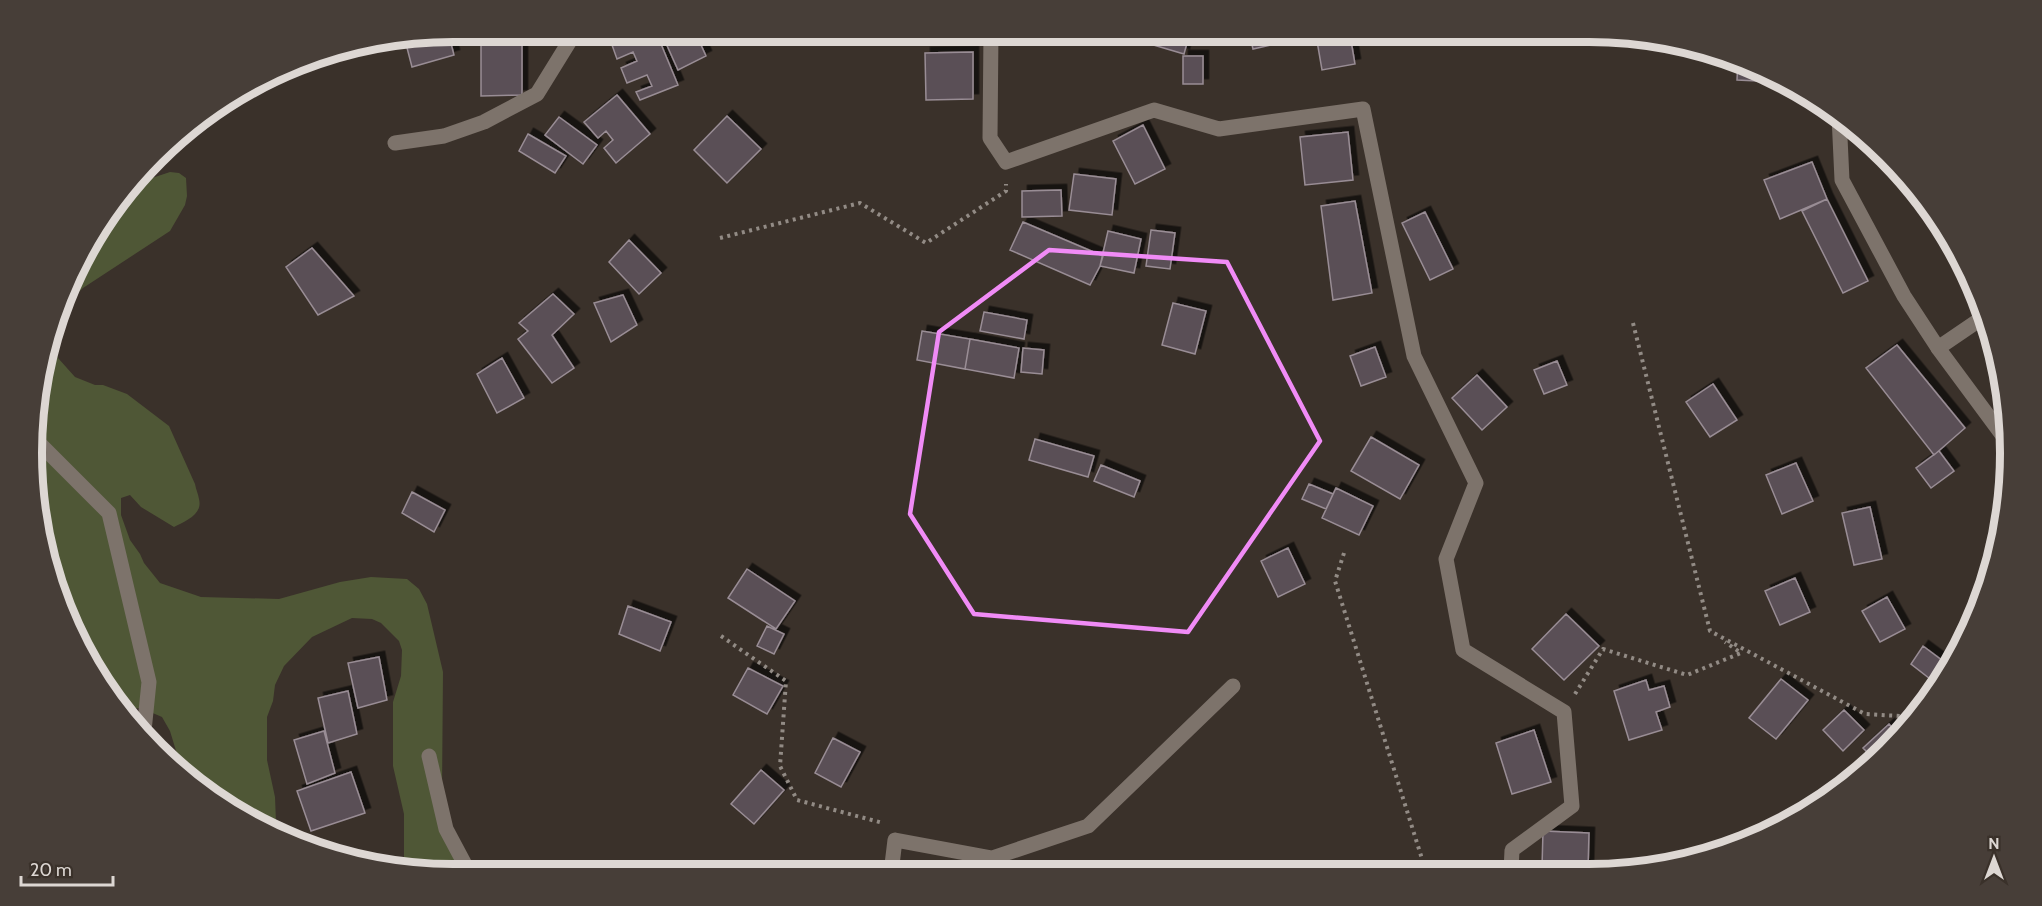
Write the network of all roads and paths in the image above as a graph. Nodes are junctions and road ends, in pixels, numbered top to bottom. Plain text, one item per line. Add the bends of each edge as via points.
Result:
1 (569, 42) edge
2 (990, 42) edge
3 (1840, 127) edge
4 (395, 143) dead end
5 (1006, 162) junction
6 (720, 238) dead end
7 (1978, 320) edge
8 (1634, 323) dead end
9 (1938, 348) junction
10 (1999, 431) edge
11 (42, 446) edge
12 (1344, 553) dead end
13 (1710, 631) junction
14 (722, 636) dead end
15 (1233, 686) dead end
16 (1564, 712) junction
17 (1904, 716) edge
18 (145, 725) edge
19 (429, 756) dead end
20 (895, 840) junction
21 (465, 864) edge
22 (892, 864) edge
23 (1424, 864) edge
24 (1511, 864) edge

1 - 4 street via 537,94 484,122 444,136
2 - 5 street via 990,138
3 - 9 street via 1842,180 1904,296
5 - 6 path via 1006,191 926,243 861,203
5 - 16 street via 1154,110 1219,129 1363,109 1414,356 1476,483 1446,559 1463,650
7 - 9 street
8 - 13 path
9 - 10 street
11 - 18 street via 109,513 149,682
12 - 23 path via 1335,581
13 - 16 path via 1741,653 1687,675 1603,649
13 - 17 path via 1865,714
14 - 20 path via 786,681 780,766 797,800 892,825
15 - 20 street via 1088,826 992,858
16 - 24 street via 1572,806 1512,850
19 - 21 street via 446,829
20 - 22 street

